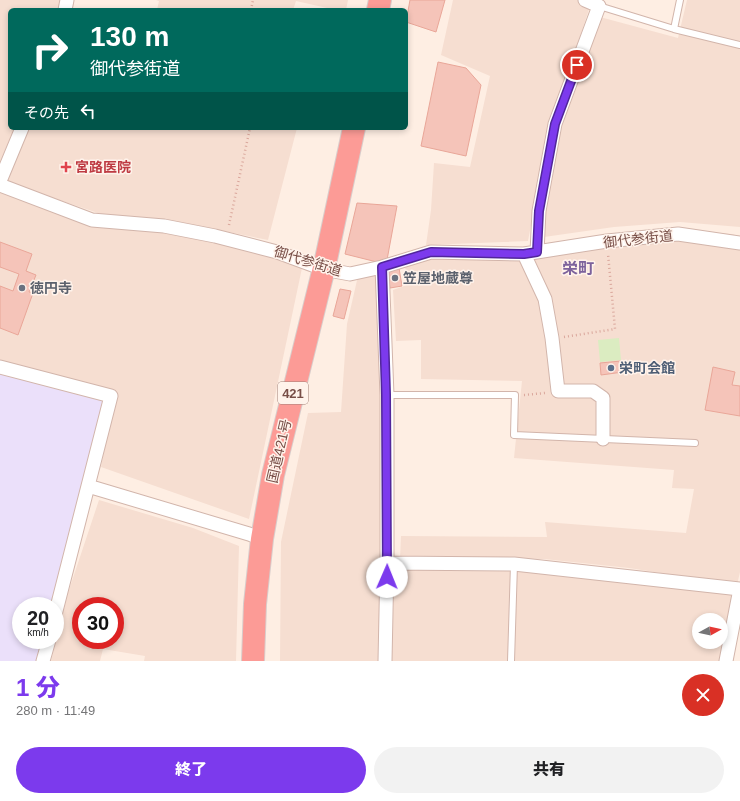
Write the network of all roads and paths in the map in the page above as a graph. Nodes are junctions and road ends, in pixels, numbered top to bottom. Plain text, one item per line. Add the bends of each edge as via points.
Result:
1 (585, 0) edge
2 (680, 0) edge
3 (599, 6) junction
4 (674, 29) junction
5 (740, 45) edge
6 (21, 130) edge
7 (250, 130) edge
8 (354, 130) edge
9 (0, 181) edge
10 (0, 185) edge
11 (226, 239) junction
12 (607, 242) junction
13 (740, 243) edge
14 (530, 253) junction
15 (382, 267) junction
16 (323, 269) junction
17 (552, 338) junction
18 (0, 368) edge
19 (558, 391) junction
20 (386, 395) junction
21 (515, 396) junction
22 (603, 439) junction
23 (695, 443) dead end
24 (88, 486) junction
25 (262, 539) junction
26 (387, 563) junction
27 (514, 564) junction
28 (740, 589) edge
29 (60, 597) edge
30 (46, 649) edge
31 (43, 661) edge
32 (253, 661) edge
33 (385, 661) edge
34 (511, 661) edge
35 (726, 661) edge

1 - 3 street
2 - 4 lane
3 - 4 lane
3 - 14 street via 555,124
4 - 5 lane
6 - 9 street
7 - 11 path
8 - 16 highway, 国道421号 / 421
10 - 11 street, 御代参街道 via 92,220 164,226
11 - 16 street, 御代参街道 via 277,252
12 - 13 street, 御代参街道 via 678,234
12 - 14 street, 御代参街道
12 - 17 path via 615,329
14 - 15 street, 御代参街道 via 431,252
14 - 17 street via 545,299
15 - 16 street, 御代参街道 via 350,274
15 - 20 street
16 - 25 highway, 国道421号 / 421 via 273,474
17 - 19 street
18 - 24 street via 111,396
19 - 21 path
19 - 22 street via 593,391 603,398
20 - 21 lane
20 - 26 street
21 - 22 lane via 514,435
22 - 23 lane
24 - 25 street
24 - 29 street
25 - 32 highway, 国道421号 / 421 via 254,604
26 - 27 street
26 - 33 street
27 - 28 street
27 - 34 lane
28 - 35 street
30 - 31 street

